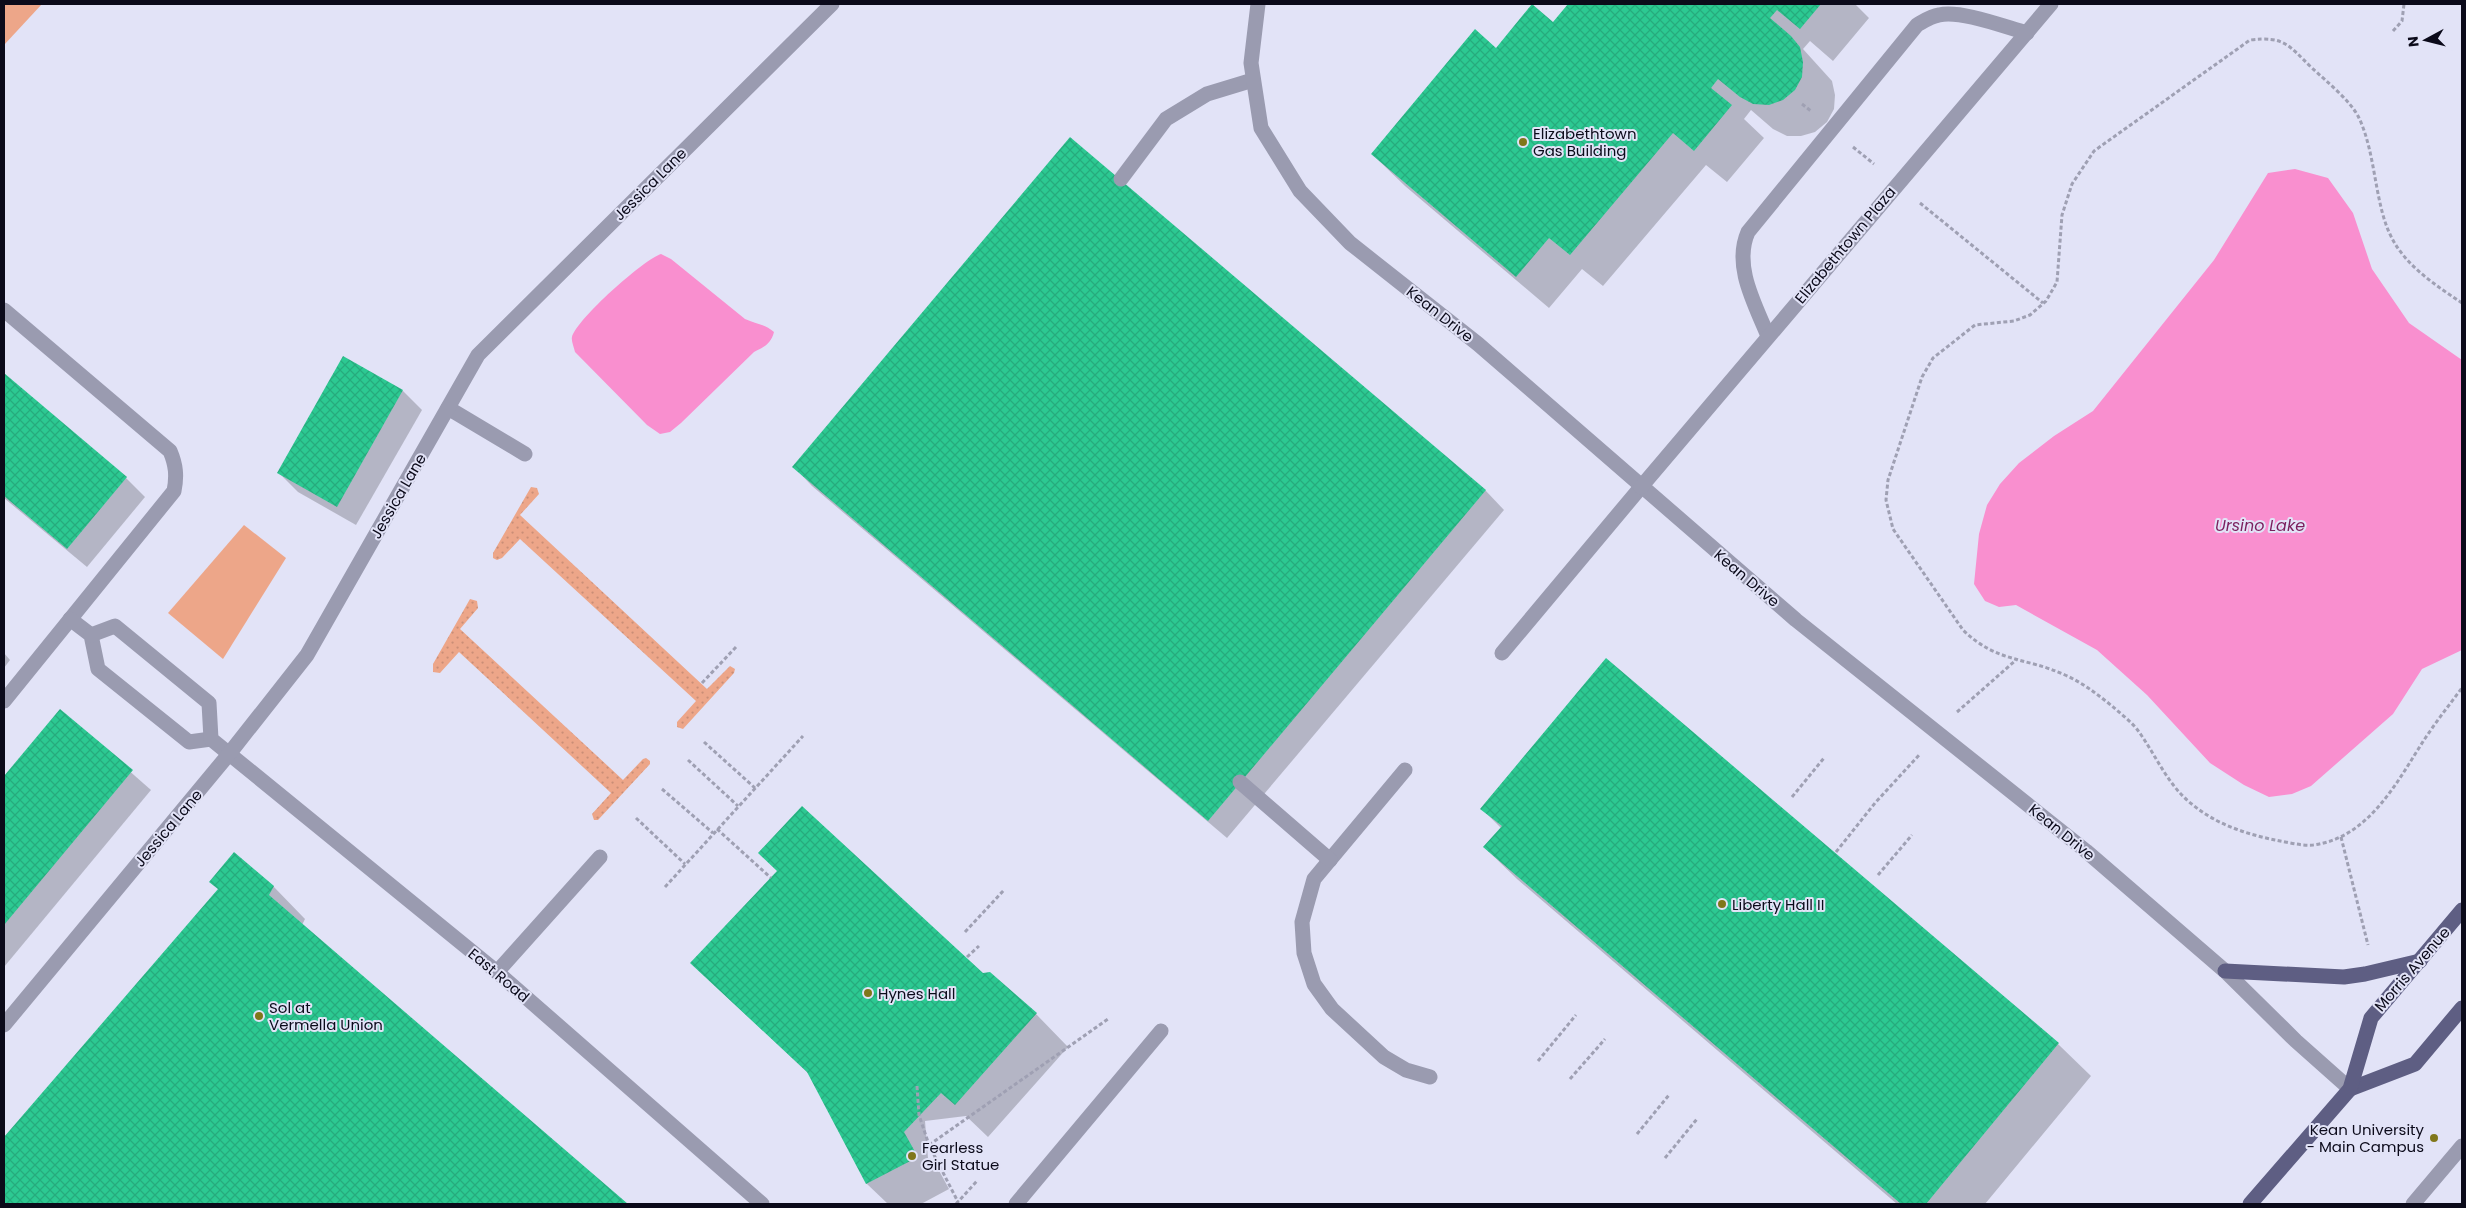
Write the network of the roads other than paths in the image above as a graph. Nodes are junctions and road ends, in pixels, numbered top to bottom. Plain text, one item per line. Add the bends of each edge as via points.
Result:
1 (832, 4) edge
2 (1258, 4) edge
3 (2051, 4) edge
4 (2027, 33) junction
5 (1253, 80) junction
6 (1121, 179) dead end
7 (4, 310) edge
8 (1768, 336) junction
9 (448, 408) junction
10 (525, 454) dead end
11 (1641, 487) junction
12 (70, 618) junction
13 (91, 635) junction
14 (1502, 653) dead end
15 (4, 701) edge
16 (211, 739) junction
17 (229, 754) junction
18 (1405, 770) dead end
19 (1240, 782) dead end
20 (600, 857) dead end
21 (1330, 860) junction
22 (2462, 910) edge
23 (2420, 961) junction
24 (2225, 971) junction
25 (497, 972) junction
26 (2462, 1008) edge
27 (4, 1025) edge
28 (1161, 1032) dead end
29 (1430, 1077) dead end
30 (2350, 1089) junction
31 (2462, 1146) edge
32 (762, 1204) edge
33 (1016, 1204) edge
34 (2250, 1204) edge
35 (2413, 1204) edge

1 - 9 street, Jessica Lane via 478,355
2 - 5 street, Kean Drive via 1251,63
3 - 4 street, Elizabethtown Plaza
4 - 8 street, Elizabethtown Plaza
4 - 8 street via 1981,20 1939,14 1917,25 1748,232 1743,244 1743,261
5 - 6 street via 1208,94 1166,119
5 - 11 street, Kean Drive via 1261,128 1300,191 1350,243 1478,344
7 - 12 street via 170,451 176,464 174,490
8 - 11 street, Elizabethtown Plaza
9 - 10 street
9 - 17 street, Jessica Lane via 307,655
11 - 14 street, Elizabethtown Plaza
11 - 24 street, Kean Drive via 1796,620 2086,851
12 - 13 street
12 - 15 street
13 - 16 street via 98,669 189,742
13 - 16 street via 115,626 209,703
16 - 17 street, East Road
17 - 25 street, East Road
17 - 27 street, Jessica Lane
18 - 21 street
19 - 21 street
20 - 25 street
21 - 29 street via 1314,879 1302,922 1304,953 1314,984 1332,1009 1384,1057 1406,1070
22 - 23 main road, Morris Avenue
23 - 24 main road via 2344,977
23 - 30 main road, Morris Avenue via 2371,1018
24 - 30 street, Kean Drive
25 - 32 street, East Road
26 - 30 main road, Morris Avenue via 2415,1064
28 - 33 street
30 - 34 main road, Morris Avenue
31 - 35 street

